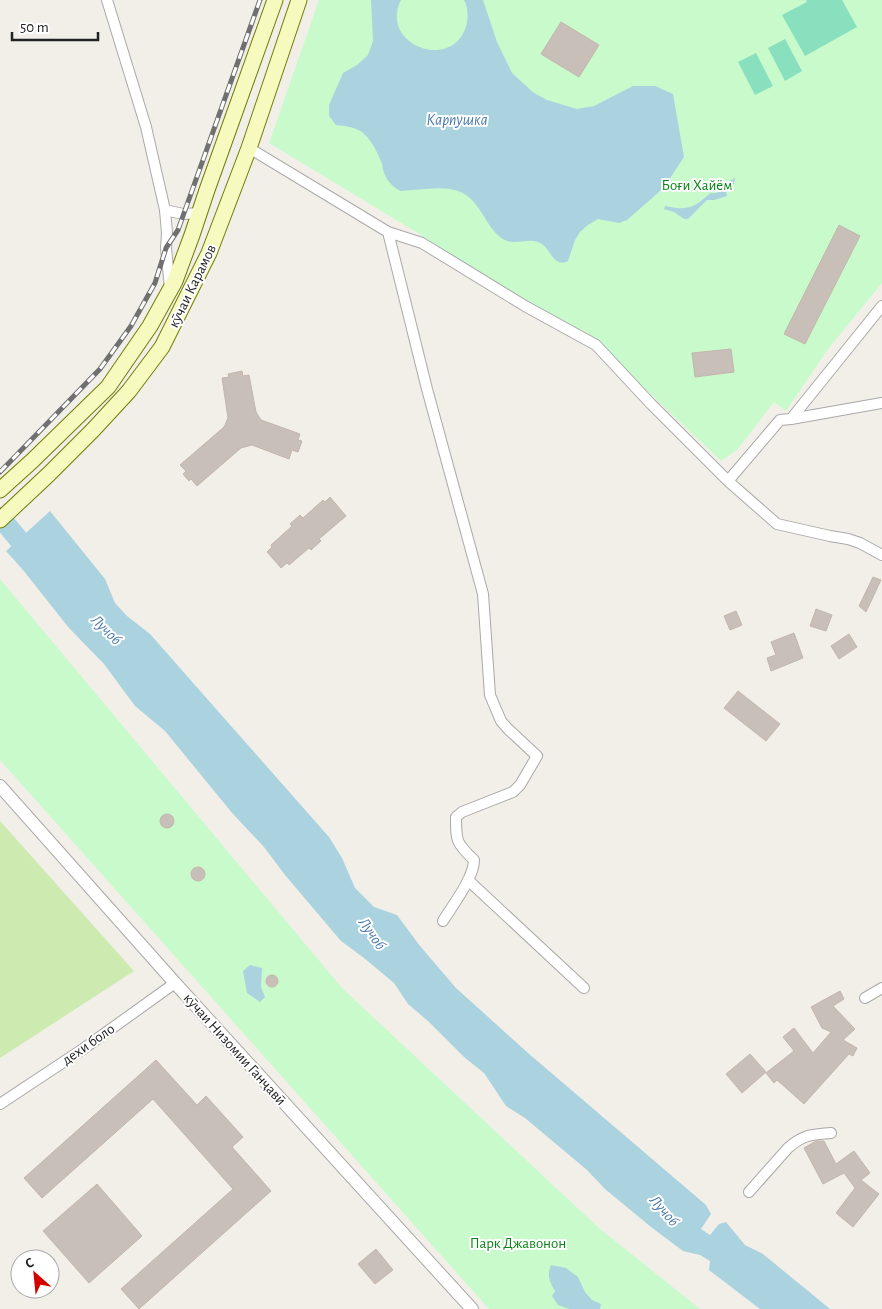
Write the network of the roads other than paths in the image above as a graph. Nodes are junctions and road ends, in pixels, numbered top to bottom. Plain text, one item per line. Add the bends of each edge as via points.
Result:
1 (108, 0) edge
2 (275, 0) edge
3 (299, 0) edge
4 (265, 28) junction
5 (286, 37) junction
6 (249, 148) junction
7 (165, 210) junction
8 (200, 213) junction
9 (388, 232) junction
10 (170, 289) junction
11 (882, 306) edge
12 (882, 403) edge
13 (791, 419) junction
14 (728, 481) junction
15 (0, 490) edge
16 (0, 520) edge
17 (882, 555) edge
18 (0, 786) edge
19 (468, 880) junction
20 (443, 921) dead end
21 (175, 983) junction
22 (584, 988) dead end
23 (882, 988) edge
24 (865, 998) dead end
25 (0, 1104) edge
26 (831, 1133) dead end
27 (749, 1192) dead end
28 (472, 1309) edge

1 - 7 street via 146,127
2 - 4 main road, кӯчаи Карамов
3 - 5 main road, кӯчаи Карамов
4 - 5 main road
4 - 8 main road, кӯчаи Карамов
5 - 6 main road, кӯчаи Карамов
6 - 9 street
6 - 16 main road, кӯчаи Карамов via 209,253 162,347 129,391 93,430
7 - 8 street
7 - 10 street
8 - 10 main road, кӯчаи Карамов
9 - 14 street via 422,243 596,345
9 - 19 street via 426,389 483,594 490,695 501,721 537,756 513,792 456,817 456,839 474,860
10 - 15 main road, кӯчаи Карамов via 150,326 108,387
11 - 13 street
12 - 13 street
13 - 14 street via 780,420
14 - 17 street via 777,524 848,539
18 - 21 street, кӯчаи Низомии Ганҷавӣ
19 - 20 street
19 - 22 street
21 - 25 street, дехи боло
21 - 28 street, кӯчаи Низомии Ганҷавӣ
23 - 24 street
26 - 27 street via 808,1135 794,1142

